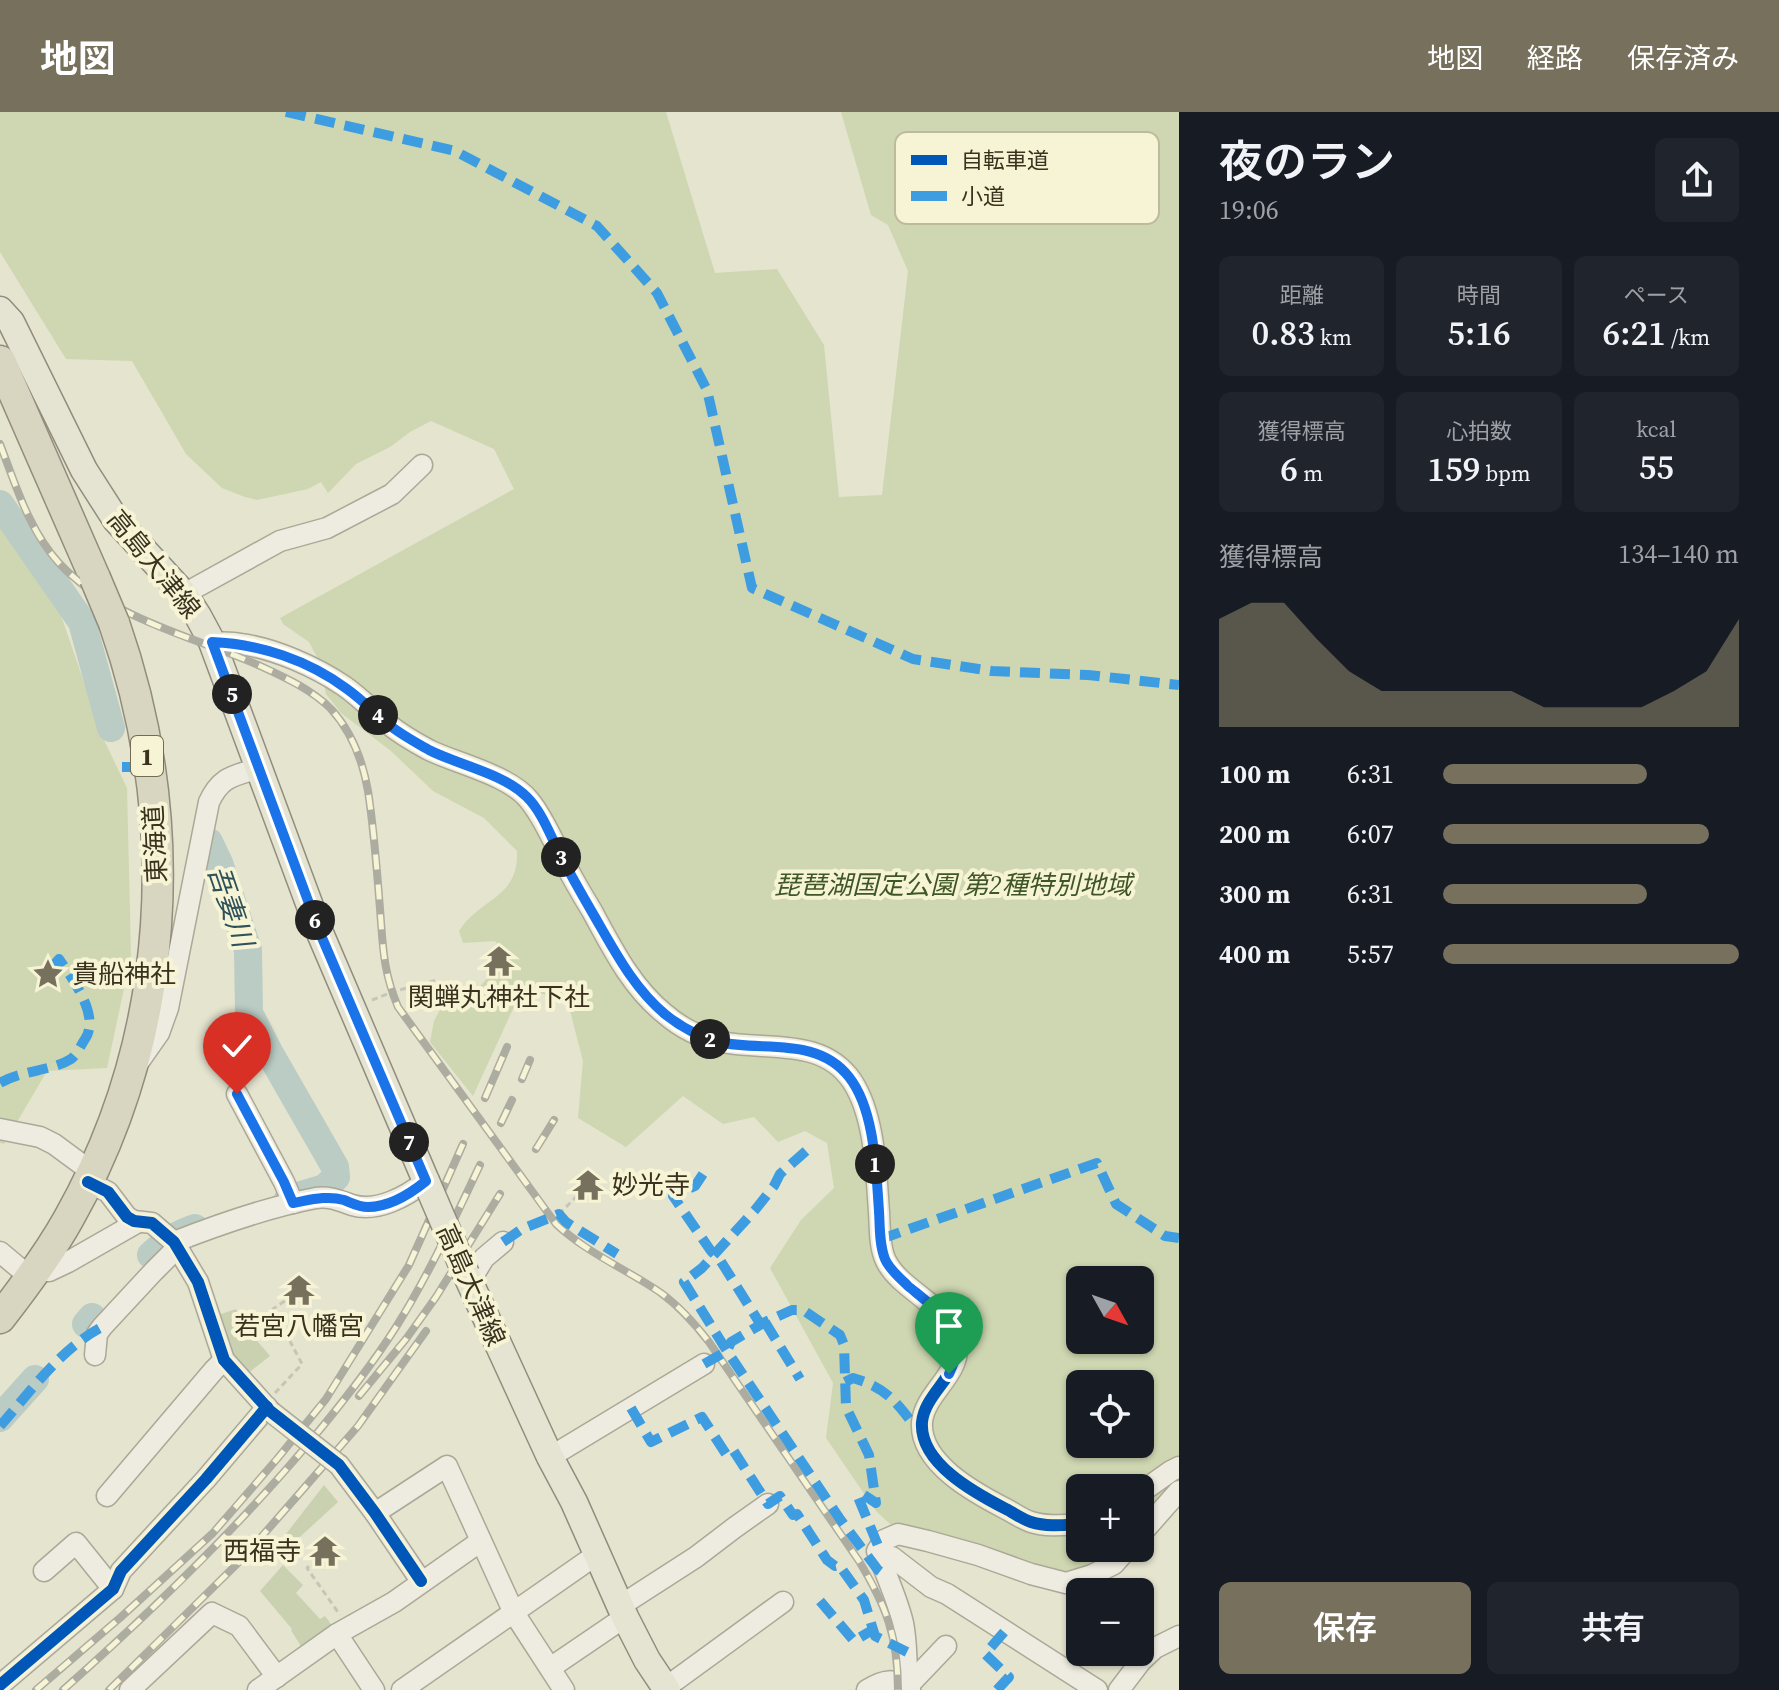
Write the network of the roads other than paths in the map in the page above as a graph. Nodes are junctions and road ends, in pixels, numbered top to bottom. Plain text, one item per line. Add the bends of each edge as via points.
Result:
1 (0, 291) edge
2 (5, 316) edge
3 (0, 361) edge
4 (422, 465) dead end
5 (184, 594) junction
6 (212, 642) junction
7 (259, 768) junction
8 (131, 1072) junction
9 (237, 1094) dead end
10 (0, 1129) edge
11 (90, 1177) junction
12 (426, 1181) junction
13 (291, 1198) junction
14 (138, 1222) junction
15 (173, 1241) junction
16 (503, 1242) dead end
17 (0, 1252) edge
18 (33, 1274) junction
19 (468, 1278) junction
20 (0, 1318) edge
21 (95, 1355) dead end
22 (224, 1360) junction
23 (704, 1364) dead end
24 (270, 1405) junction
25 (550, 1457) junction
26 (1179, 1467) edge
27 (1154, 1483) edge
28 (1179, 1491) edge
29 (107, 1496) dead end
30 (768, 1504) dead end
31 (375, 1513) junction
32 (1154, 1519) edge
33 (1066, 1525) edge
34 (481, 1541) junction
35 (596, 1555) junction
36 (880, 1559) junction
37 (1116, 1562) edge
38 (44, 1571) dead end
39 (421, 1581) junction
40 (113, 1589) junction
41 (783, 1602) dead end
42 (623, 1612) junction
43 (514, 1613) junction
44 (343, 1631) junction
45 (1179, 1636) edge
46 (946, 1646) dead end
47 (550, 1668) junction
48 (277, 1677) junction
49 (0, 1685) edge
50 (908, 1688) edge
51 (666, 1689) edge
52 (130, 1690) edge
53 (258, 1690) edge
54 (374, 1690) edge
55 (402, 1690) edge
56 (564, 1690) edge
57 (867, 1690) edge
58 (1097, 1690) edge
59 (1119, 1690) edge

1 - 2 main road, 高島大津線 via 9,309
2 - 5 main road, 高島大津線 via 98,493
3 - 8 highway, 東海道 / 1, bridge via 114,623 144,734 155,806 157,906 151,973
4 - 5 street via 392,494 327,528 280,541
5 - 6 main road, 高島大津線
6 - 7 main road, 高島大津線
6 - 33 street via 254,646 316,670 408,738 526,796 618,957 666,1015 719,1042 794,1047 836,1063 860,1095 868,1122 885,1260 940,1313 957,1345 949,1374 926,1404 926,1442 966,1488 1031,1522
7 - 8 street via 226,779 209,802 168,1008 159,1033
7 - 12 main road, 高島大津線 via 320,933
8 - 11 highway, 東海道 / 1
9 - 13 street
10 - 11 street via 54,1144
11 - 14 street
11 - 18 highway, 東海道 / 1
12 - 13 street via 400,1198 370,1207 321,1197
12 - 19 main road, 高島大津線, bridge
13 - 15 street
14 - 15 street via 152,1223
14 - 18 street via 68,1262
15 - 21 street via 154,1271 97,1334
15 - 22 street via 198,1282
16 - 19 street
17 - 18 street
18 - 20 highway, 東海道 / 1
19 - 25 main road, 高島大津線
22 - 24 street
22 - 29 street
23 - 25 street
24 - 31 street, bridge via 339,1465
24 - 40 street via 121,1571
25 - 35 main road, 高島大津線
26 - 27 street
28 - 32 street
30 - 42 street
31 - 34 street via 447,1466
31 - 39 street
34 - 39 street
34 - 43 street
35 - 42 main road, 高島大津線
35 - 43 street
36 - 37 street via 877,1551 884,1540 898,1534 1066,1583
36 - 50 street via 903,1625
36 - 58 street via 892,1557
38 - 40 street via 76,1543
39 - 44 street
40 - 49 street
41 - 51 street
42 - 47 street
42 - 51 main road, 高島大津線
43 - 47 street
43 - 55 street
44 - 48 street
44 - 54 street
45 - 59 street via 1155,1648
46 - 50 street
47 - 56 street
48 - 52 street via 239,1626 212,1613
48 - 53 street
50 - 57 street via 882,1680

